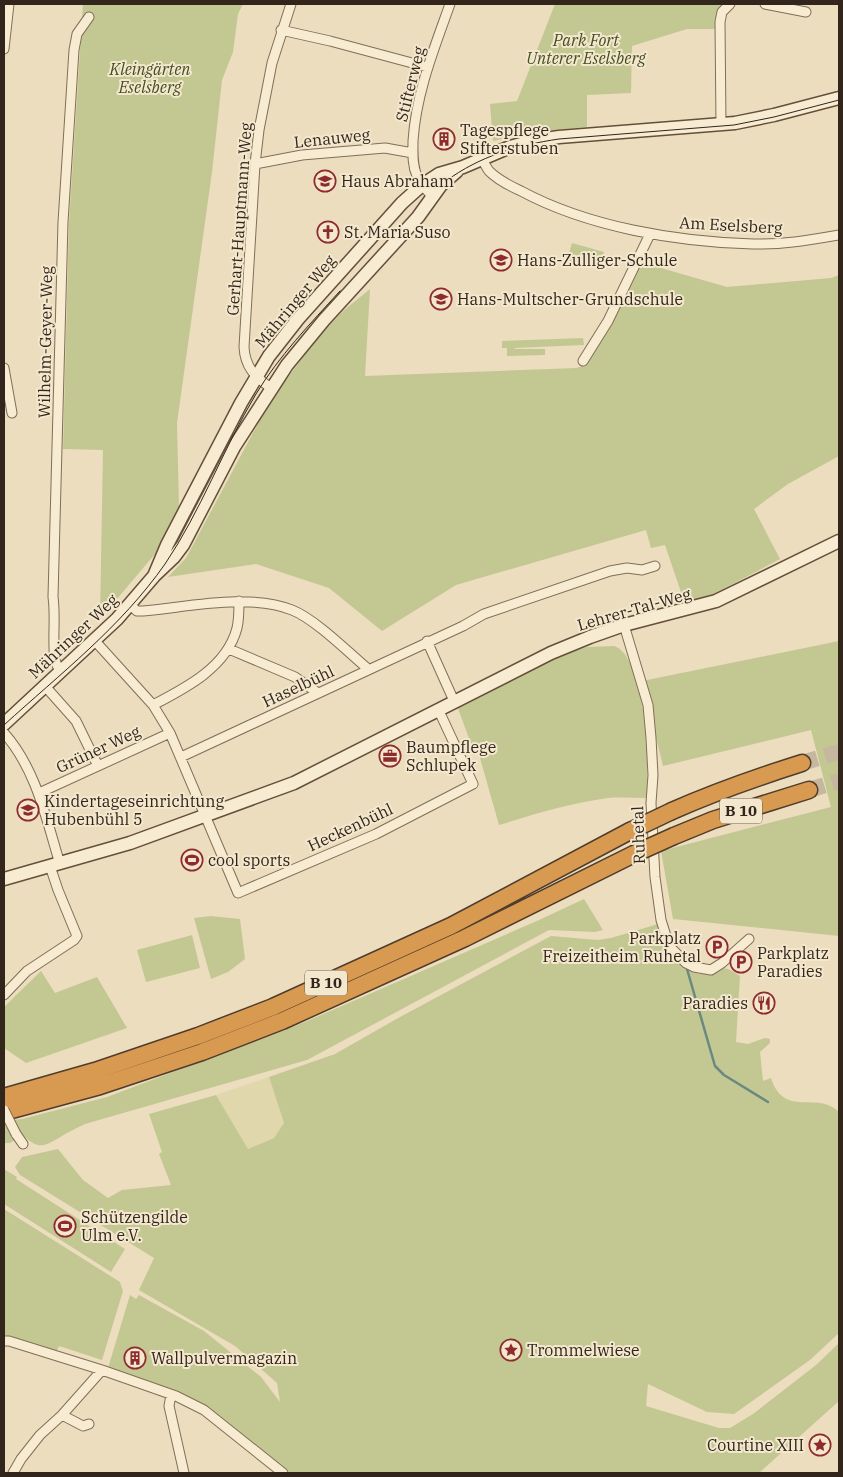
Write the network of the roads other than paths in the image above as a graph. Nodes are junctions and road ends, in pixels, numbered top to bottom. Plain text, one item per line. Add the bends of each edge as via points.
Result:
1 (9, 4) edge
2 (291, 4) edge
3 (450, 4) edge
4 (730, 4) edge
5 (765, 4) edge
6 (806, 12) dead end
7 (89, 17) dead end
8 (281, 30) junction
9 (4, 49) edge
10 (427, 67) junction
11 (839, 98) edge
12 (721, 124) junction
13 (413, 153) junction
14 (481, 158) junction
15 (255, 164) junction
16 (463, 167) junction
17 (422, 185) junction
18 (432, 197) junction
19 (650, 234) junction
20 (839, 235) edge
21 (583, 361) dead end
22 (4, 368) edge
23 (256, 377) junction
24 (271, 388) junction
25 (12, 413) dead end
26 (839, 541) edge
27 (655, 566) dead end
28 (154, 576) junction
29 (239, 601) junction
30 (130, 605) junction
31 (624, 625) junction
32 (95, 641) junction
33 (427, 641) junction
34 (229, 649) junction
35 (368, 669) junction
36 (61, 671) junction
37 (44, 685) junction
38 (318, 693) junction
39 (32, 696) junction
40 (454, 701) junction
41 (153, 705) junction
42 (439, 711) junction
43 (4, 715) edge
44 (4, 724) edge
45 (4, 733) edge
46 (170, 733) junction
47 (181, 757) junction
48 (802, 763) tunnel mouth
49 (98, 766) junction
50 (808, 790) tunnel mouth
51 (39, 793) junction
52 (206, 816) junction
53 (55, 865) junction
54 (4, 879) edge
55 (749, 939) dead end
56 (4, 994) edge
57 (4, 1097) edge
58 (4, 1111) edge
59 (23, 1144) dead end
60 (4, 1341) edge
61 (102, 1370) junction
62 (171, 1395) junction
63 (62, 1415) junction
64 (89, 1424) dead end
65 (13, 1473) edge
66 (184, 1473) edge
67 (283, 1473) edge

1 - 9 street
2 - 8 street, Gerhart-Hauptmann-Weg
3 - 10 street, Stifterweg
4 - 12 street via 722,12 720,22
5 - 6 street
7 - 36 street, Wilhelm-Geyer-Weg via 77,34 74,50 63,222 53,597 55,660
8 - 10 street
8 - 15 street, Gerhart-Hauptmann-Weg via 265,98
10 - 13 street, Stifterweg via 416,111
11 - 12 street, Mähringer Weg via 758,119
12 - 14 street, Mähringer Weg via 552,138 519,144
13 - 15 street, Lenauweg via 385,148 302,155
13 - 17 street, Stifterweg via 416,174
14 - 16 street, Mähringer Weg
14 - 19 street, Am Eselsberg via 498,179 542,203
15 - 23 street, Gerhart-Hauptmann-Weg via 244,347 247,363
16 - 17 street, Mähringer Weg via 440,174
16 - 18 street, Mähringer Weg
17 - 18 street, Stifterweg
17 - 23 street, Mähringer Weg via 298,319
18 - 24 street, Mähringer Weg via 418,217 304,343
19 - 20 street, Am Eselsberg via 754,244 784,244
19 - 21 street via 608,321
22 - 25 street
23 - 24 street
23 - 28 street, Mähringer Weg via 166,545
24 - 28 street, Mähringer Weg via 234,447 180,549
26 - 31 street, Lehrer-Tal-Weg via 716,601
27 - 33 street, Haselbühl via 601,574 484,614
28 - 30 street, Mähringer Weg
29 - 30 street via 143,612
29 - 34 street via 237,628
29 - 35 street via 292,610 311,621
30 - 32 street, Mähringer Weg
31 - 40 street, Lehrer-Tal-Weg via 551,653
31 - 55 street, Ruhetal via 648,705 655,877 667,939 686,963 711,970
32 - 36 street, Mähringer Weg
32 - 41 street
33 - 35 street, Haselbühl
33 - 40 street
34 - 38 street via 295,677
34 - 41 street via 190,685
35 - 38 street, Haselbühl
36 - 37 street, Mähringer Weg
37 - 39 street, Mähringer Weg
37 - 49 street via 76,721
38 - 47 street, Haselbühl
39 - 43 street, Mähringer Weg
39 - 44 street, Mähringer Weg
40 - 42 street, Lehrer-Tal-Weg
41 - 46 street
42 - 52 street, Lehrer-Tal-Weg via 294,783
42 - 52 street, Heckenbühl via 474,784 376,834 238,893
45 - 51 street via 17,748
46 - 47 street
46 - 49 street, Grüner Weg
47 - 52 street
48 - 57 highway, B 10, bridge via 672,811 450,926 273,1007 104,1068
49 - 51 street, Grüner Weg
50 - 58 highway, B 10, bridge via 674,836 465,938 282,1021 109,1083
51 - 53 street
52 - 53 street, Lehrer-Tal-Weg
53 - 54 street, Lehrer-Tal-Weg
53 - 56 street via 58,890 77,936 28,971
58 - 59 street, bridge
60 - 61 street
61 - 62 street
61 - 63 street
62 - 66 street via 169,1406
62 - 67 street via 204,1410
63 - 64 street via 83,1426
63 - 65 street via 40,1435

